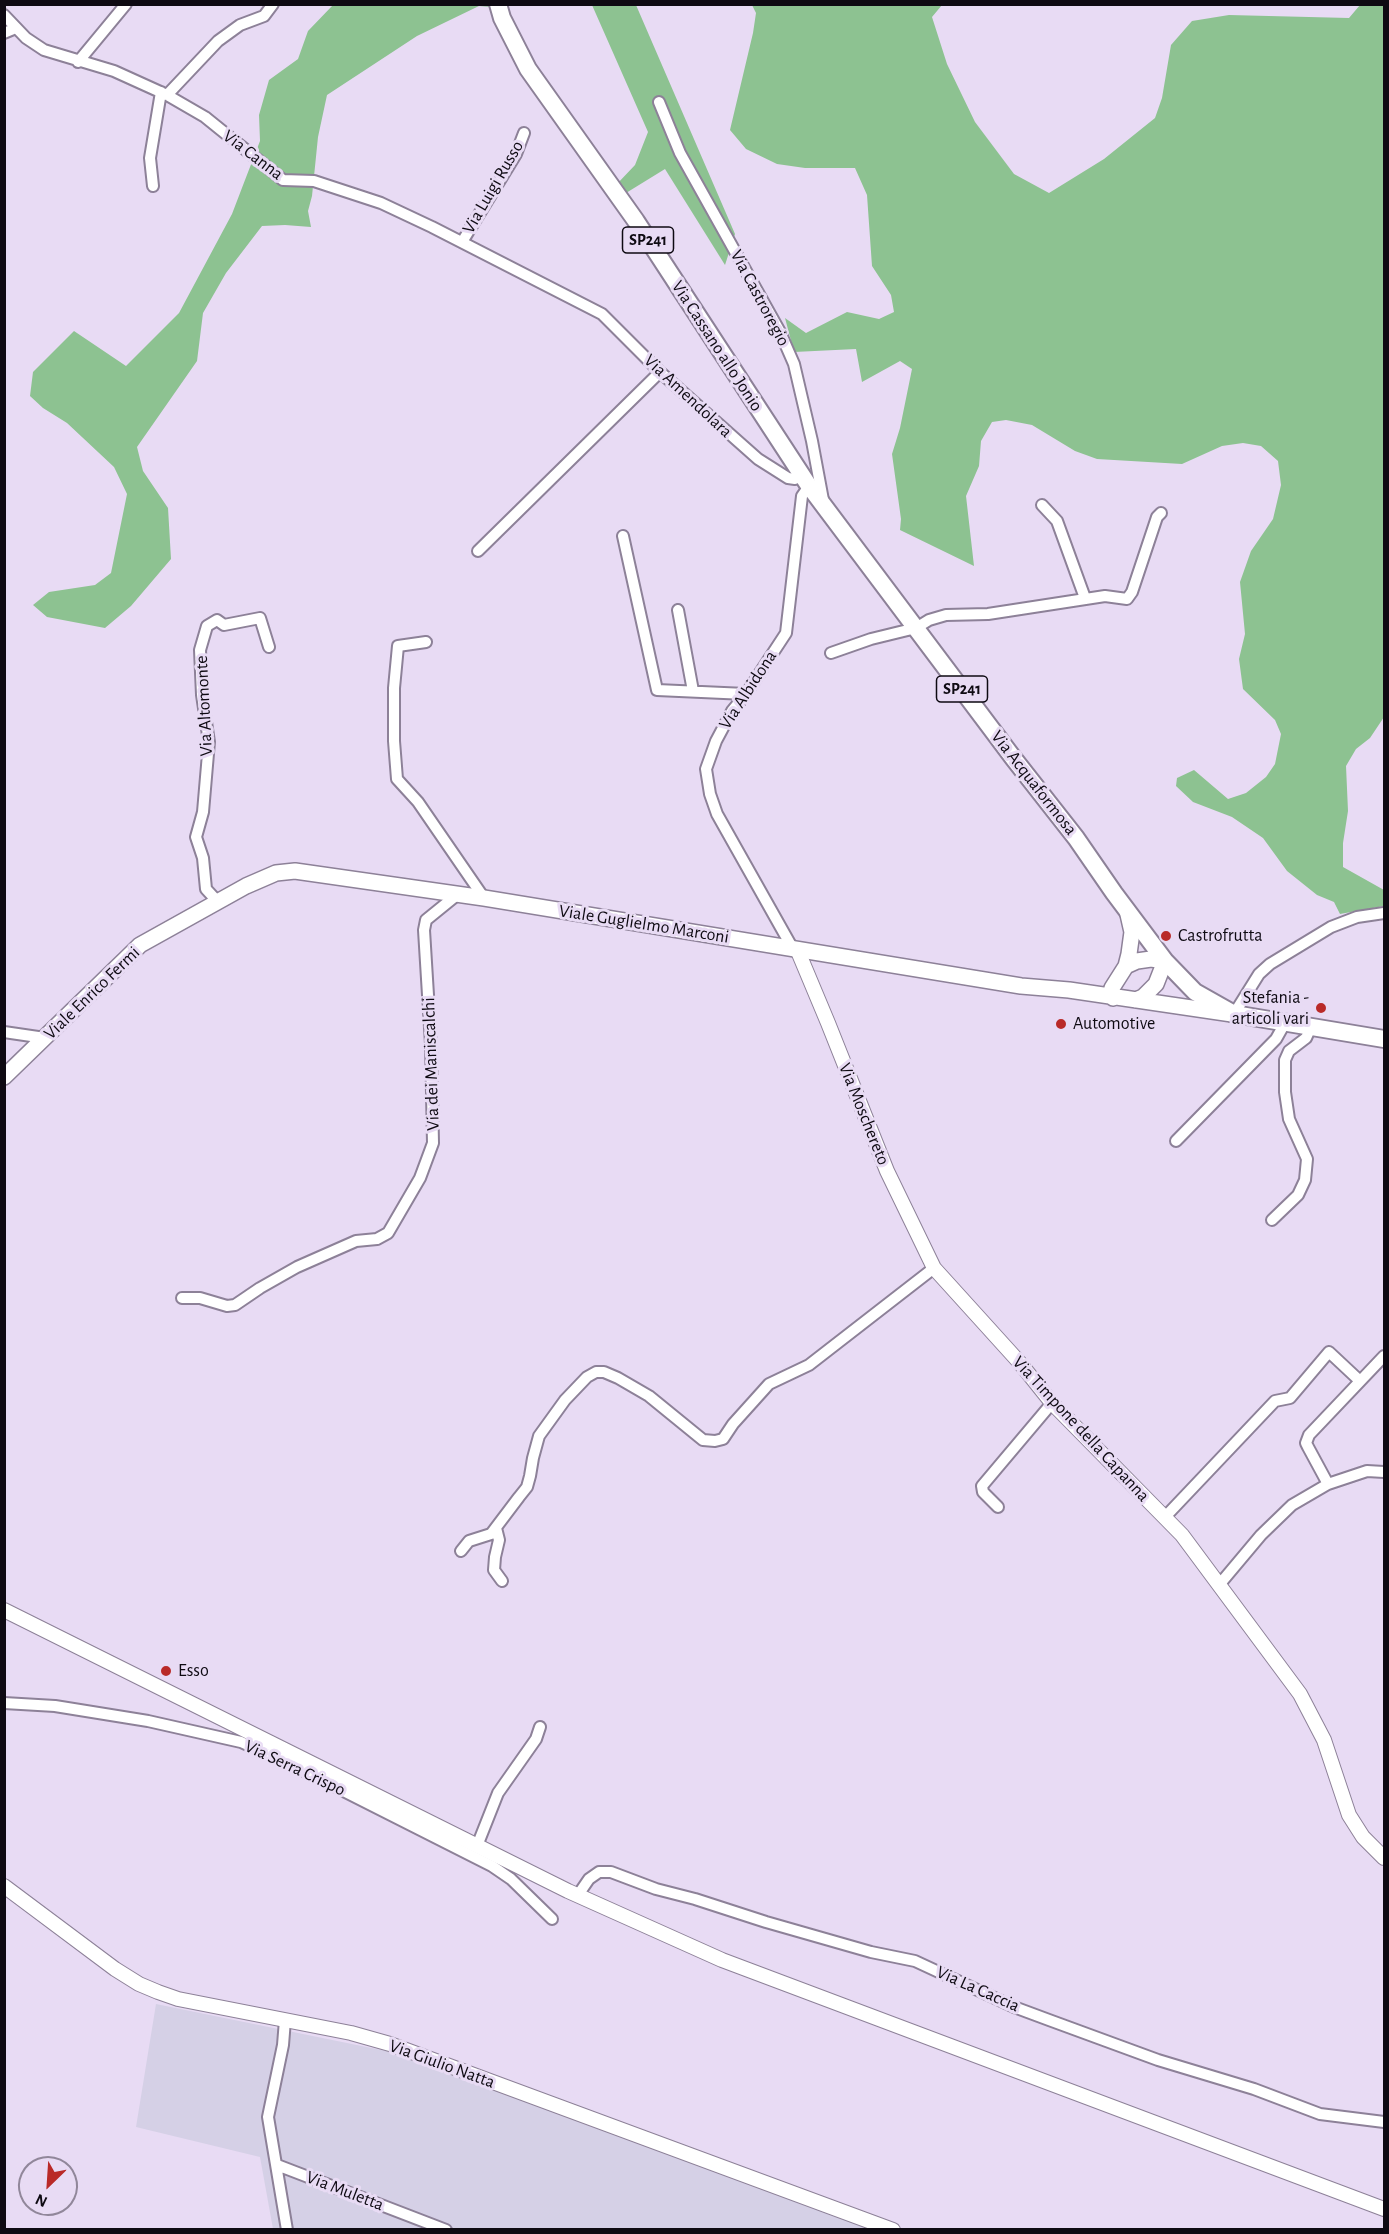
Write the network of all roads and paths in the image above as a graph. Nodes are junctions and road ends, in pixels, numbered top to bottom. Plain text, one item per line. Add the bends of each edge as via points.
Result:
1 (126, 4) edge
2 (273, 4) edge
3 (498, 4) edge
4 (4, 15) edge
5 (16, 28) junction
6 (4, 33) edge
7 (78, 62) junction
8 (164, 93) junction
9 (659, 102) dead end
10 (524, 133) dead end
11 (153, 186) dead end
12 (462, 242) junction
13 (579, 301) joint
14 (660, 372) junction
15 (805, 480) junction
16 (1042, 505) dead end
17 (824, 507) junction
18 (1161, 513) dead end
19 (622, 536) dead end
20 (478, 550) dead end
21 (1084, 598) junction
22 (678, 610) dead end
23 (916, 628) junction
24 (426, 642) dead end
25 (269, 647) dead end
26 (831, 653) dead end
27 (693, 691) junction
28 (746, 694) junction
29 (458, 894) junction
30 (483, 898) junction
31 (218, 902) junction
32 (1127, 910) junction
33 (1384, 913) edge
34 (795, 949) junction
35 (1165, 960) junction
36 (1126, 966) junction
37 (1113, 991) junction
38 (1136, 1000) junction
39 (1234, 1014) junction
40 (1285, 1023) junction
41 (1311, 1027) junction
42 (4, 1032) edge
43 (45, 1038) junction
44 (1384, 1039) edge
45 (4, 1077) edge
46 (1176, 1141) dead end
47 (1272, 1220) dead end
48 (937, 1271) junction
49 (182, 1298) dead end
50 (1384, 1356) edge
51 (1360, 1381) junction
52 (1052, 1403) junction
53 (1384, 1472) edge
54 (1328, 1484) junction
55 (998, 1507) dead end
56 (1165, 1517) junction
57 (496, 1528) junction
58 (461, 1551) dead end
59 (502, 1581) dead end
60 (1219, 1586) junction
61 (4, 1610) edge
62 (4, 1702) edge
63 (540, 1727) dead end
64 (477, 1846) junction
65 (1384, 1858) edge
66 (4, 1886) edge
67 (578, 1895) junction
68 (552, 1919) dead end
69 (285, 2020) junction
70 (1384, 2122) edge
71 (277, 2165) junction
72 (1384, 2209) edge
73 (287, 2229) edge
74 (446, 2229) edge
75 (893, 2229) edge

1 - 7 street
2 - 8 street via 264,16 240,25 218,41
3 - 15 main road, Via Cassano allo Jonio / SP241 via 528,69 636,221
4 - 5 street, Via Canna
5 - 6 street
5 - 7 street, Via Canna via 44,50
7 - 8 street, Via Canna via 114,71
8 - 11 street via 150,158
8 - 12 street, Via Canna via 204,117 283,180 314,181 381,203
9 - 17 street, Via Castroregio via 680,153 794,364
10 - 12 street, Via Luigi Russo via 516,154
12 - 13 street, Via Canna
13 - 14 street, Via Amendolara via 602,314
14 - 15 street, Via Amendolara via 758,459 788,478
14 - 20 street
15 - 17 main road, Via Acquaformosa / SP241
15 - 28 street, Via Albidona via 786,633
16 - 21 street via 1057,521
17 - 23 main road, Via Acquaformosa / SP241
18 - 21 street via 1127,599
19 - 27 street via 657,690
21 - 23 street via 988,614 946,615
22 - 27 street
23 - 26 street
23 - 32 main road, Via Acquaformosa / SP241
24 - 30 street via 398,646 394,688 397,778 418,802
25 - 31 street, Via Altomonte via 260,618 224,625 217,620 207,626 200,650 209,742 203,812 196,837 206,889
27 - 28 street
28 - 34 street, Via Albidona via 716,741 706,769 708,787 717,814
29 - 30 main road, Viale Guglielmo Marconi
29 - 31 main road, Viale Guglielmo Marconi via 295,871 265,877
29 - 49 street, Via dei Maniscalchi via 426,920 424,930 433,1143 420,1178 384,1237 356,1240 297,1267 235,1305
30 - 34 main road, Viale Guglielmo Marconi
31 - 43 main road, Viale Enrico Fermi via 140,945
32 - 35 main road, SP241
32 - 36 main road via 1132,932
33 - 39 street via 1357,917 1331,927 1270,964 1259,974
34 - 37 main road, Viale Guglielmo Marconi via 1021,986
34 - 48 street, Via Moschereto via 887,1171
35 - 36 main road via 1137,961
35 - 38 main road via 1156,984
35 - 39 main road, SP241 via 1195,992
36 - 37 main road
37 - 38 main road, Viale Guglielmo Marconi
38 - 39 main road, Viale Guglielmo Marconi
39 - 40 main road
40 - 41 main road
40 - 46 street via 1276,1039
41 - 44 main road
41 - 47 street via 1285,1060 1289,1119 1307,1160 1305,1180 1298,1195
42 - 43 street
43 - 45 main road, Viale Enrico Fermi
48 - 52 street, Via Timpone della Capanna
48 - 57 street via 809,1365 769,1384 723,1439 703,1440 649,1396 618,1378 604,1372 587,1377 564,1400 539,1436 526,1487
50 - 51 street
51 - 54 street via 1306,1443
51 - 56 street via 1329,1352 1290,1398 1275,1401
52 - 55 street via 982,1485 983,1492
52 - 56 street, Via Timpone della Capanna
53 - 54 street via 1367,1471
54 - 60 street via 1292,1505
56 - 60 street, Via Timpone della Capanna
57 - 58 street via 491,1534 469,1541
57 - 59 street via 500,1540 494,1570
60 - 65 street, Via Timpone della Capanna via 1300,1694 1324,1740 1349,1815 1363,1837
61 - 64 street
62 - 68 street, Via Serra Crispo via 136,1719 241,1742 492,1866
63 - 64 street via 498,1793
64 - 67 street
66 - 69 street, Via Giulio Natta via 139,1984 178,1999
67 - 70 street, Via La Caccia via 599,1872 611,1872 766,1922 915,1961 1014,2007 1320,2114
67 - 72 street via 722,1960
69 - 71 street via 268,2117
69 - 75 street, Via Giulio Natta via 390,2044
71 - 73 street
71 - 74 street, Via Muletta

